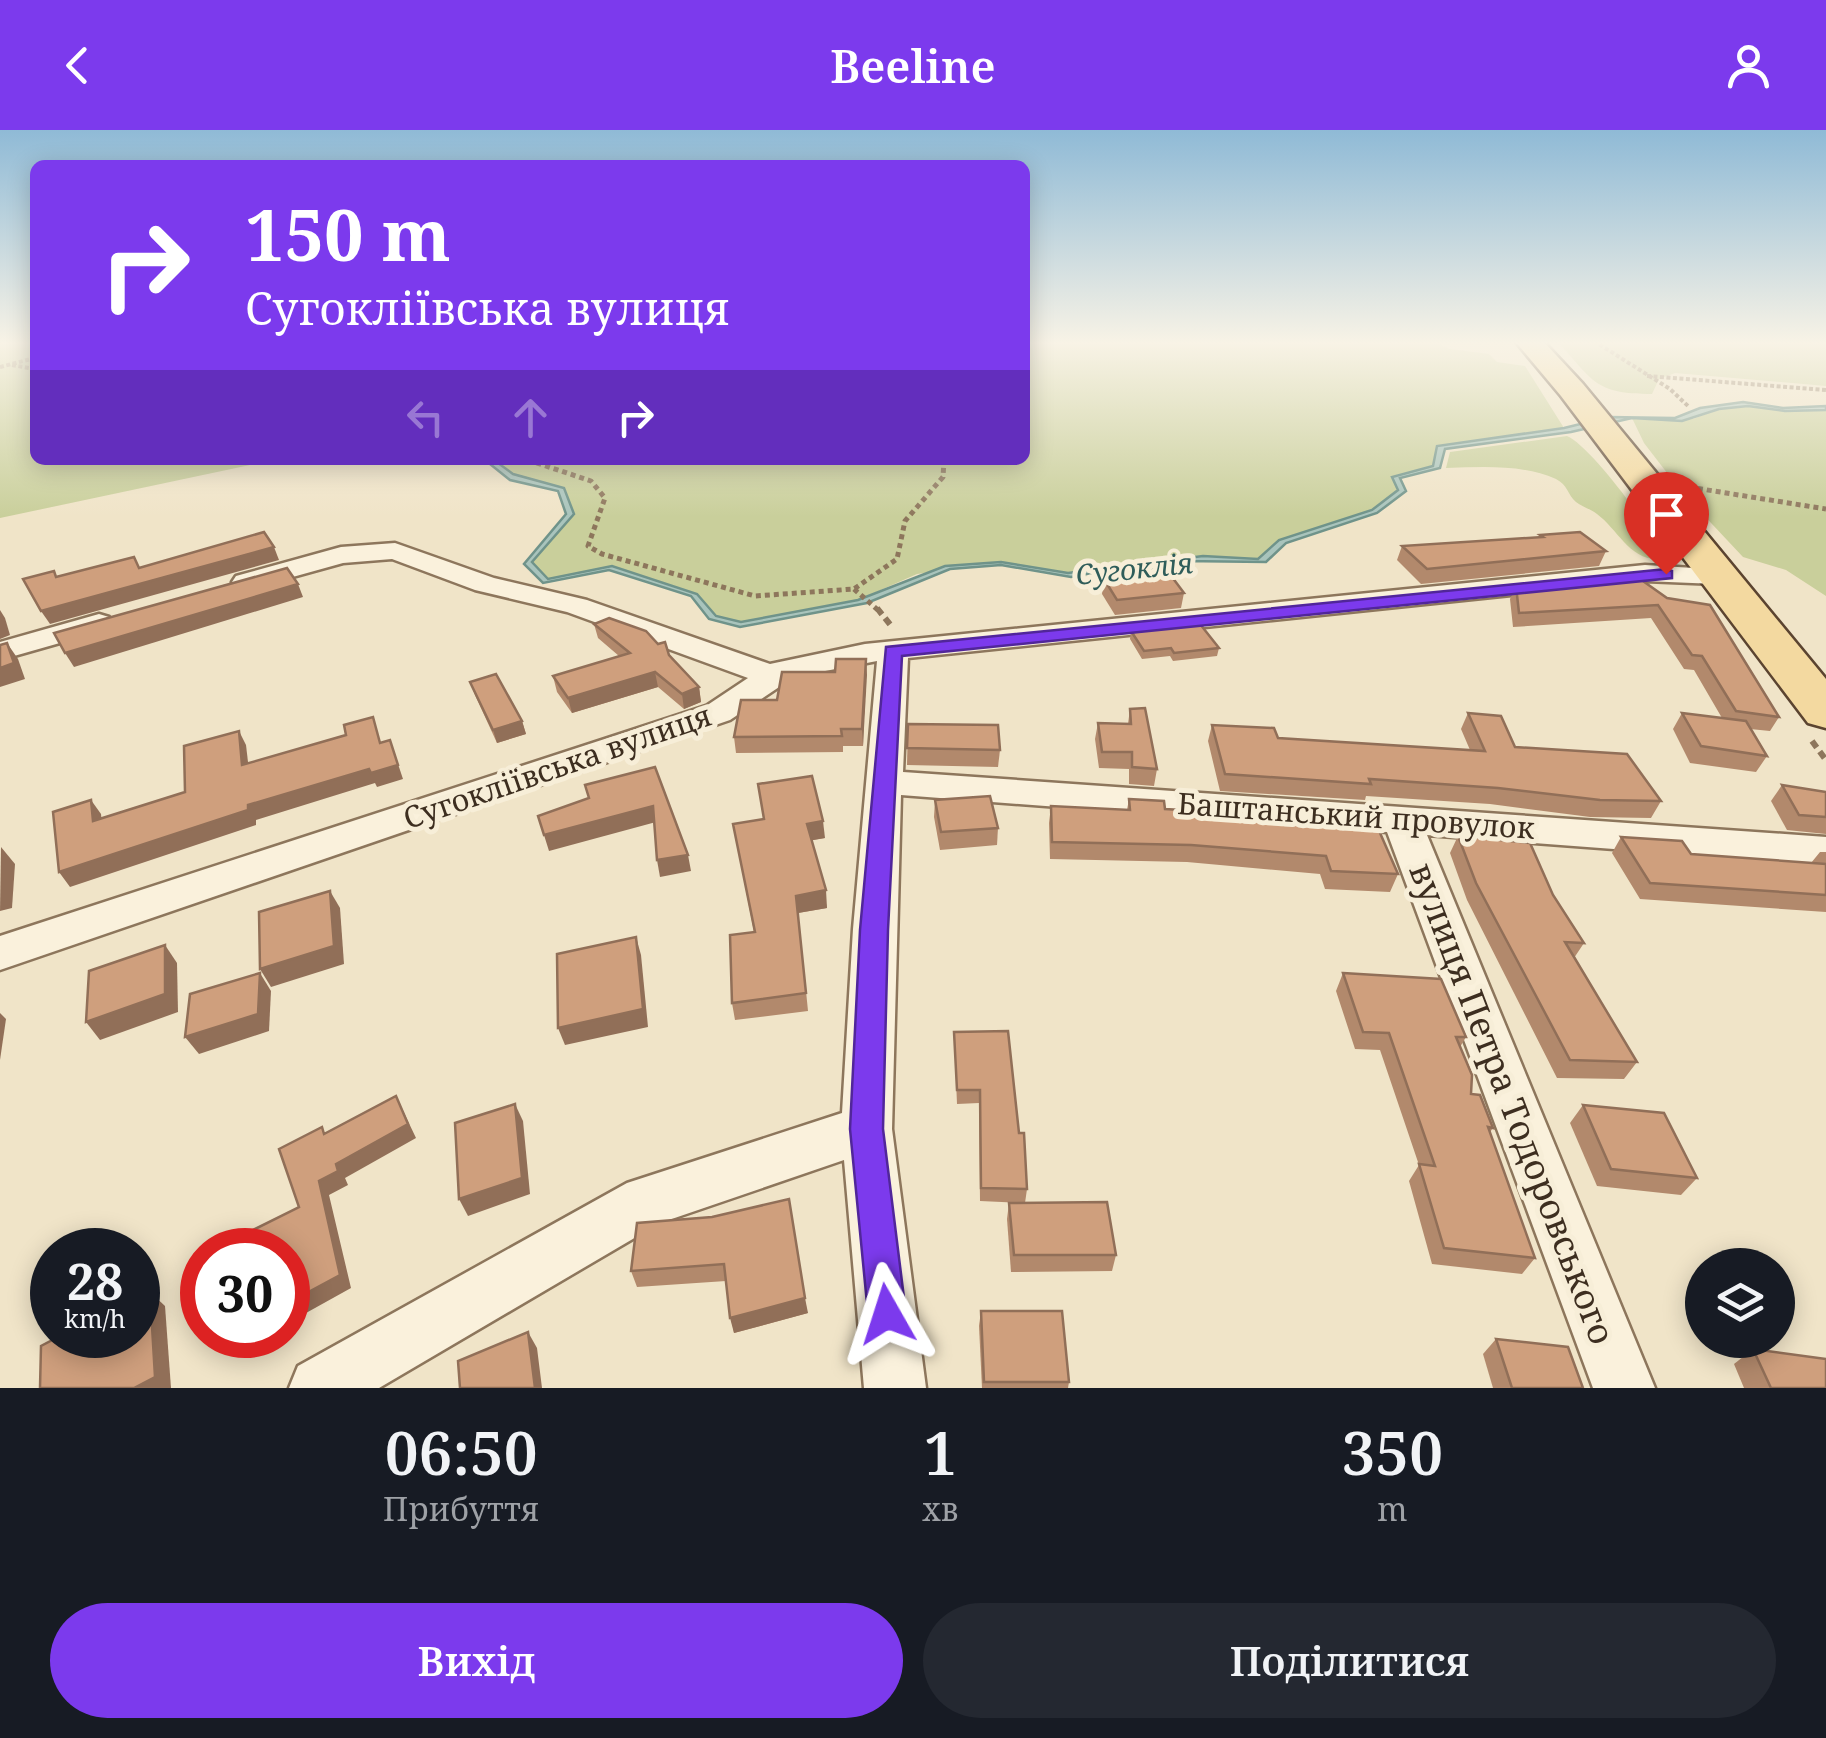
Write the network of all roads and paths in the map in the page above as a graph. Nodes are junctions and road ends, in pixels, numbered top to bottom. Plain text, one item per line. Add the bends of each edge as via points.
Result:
1 (1580, 400) edge
2 (1679, 400) edge
3 (1688, 406) dead end
4 (1628, 461) junction
5 (542, 465) edge
6 (944, 465) edge
7 (1826, 509) edge
8 (1716, 576) junction
9 (227, 587) edge
10 (856, 592) junction
11 (877, 608) dead end
12 (132, 614) edge
13 (0, 650) edge
14 (893, 652) junction
15 (770, 675) junction
16 (1817, 724) edge
17 (1826, 760) edge
18 (885, 782) junction
19 (1402, 818) junction
20 (1826, 850) edge
21 (0, 953) edge
22 (867, 1129) junction
23 (320, 1388) edge
24 (895, 1388) edge
25 (1624, 1388) edge

1 - 4 main road
2 - 3 path
4 - 7 path via 1705,492
4 - 8 main road
5 - 10 path via 591,482 605,498 588,546 602,554 755,596
6 - 10 path via 943,477 904,522 897,559
8 - 14 street, Сугокліївська вулиця via 1645,574
8 - 16 main road
9 - 15 street via 341,555 394,551 486,584 577,606
10 - 11 path
12 - 13 street
14 - 15 street, Сугокліївська вулиця
14 - 18 street
15 - 21 street, Сугокліївська вулиця via 718,714
16 - 17 path
18 - 19 street, Баштанський провулок
18 - 22 street
19 - 20 street, Баштанський провулок
19 - 25 street, вулиця Петра Тодоровського
22 - 23 street via 646,1202
22 - 24 street

